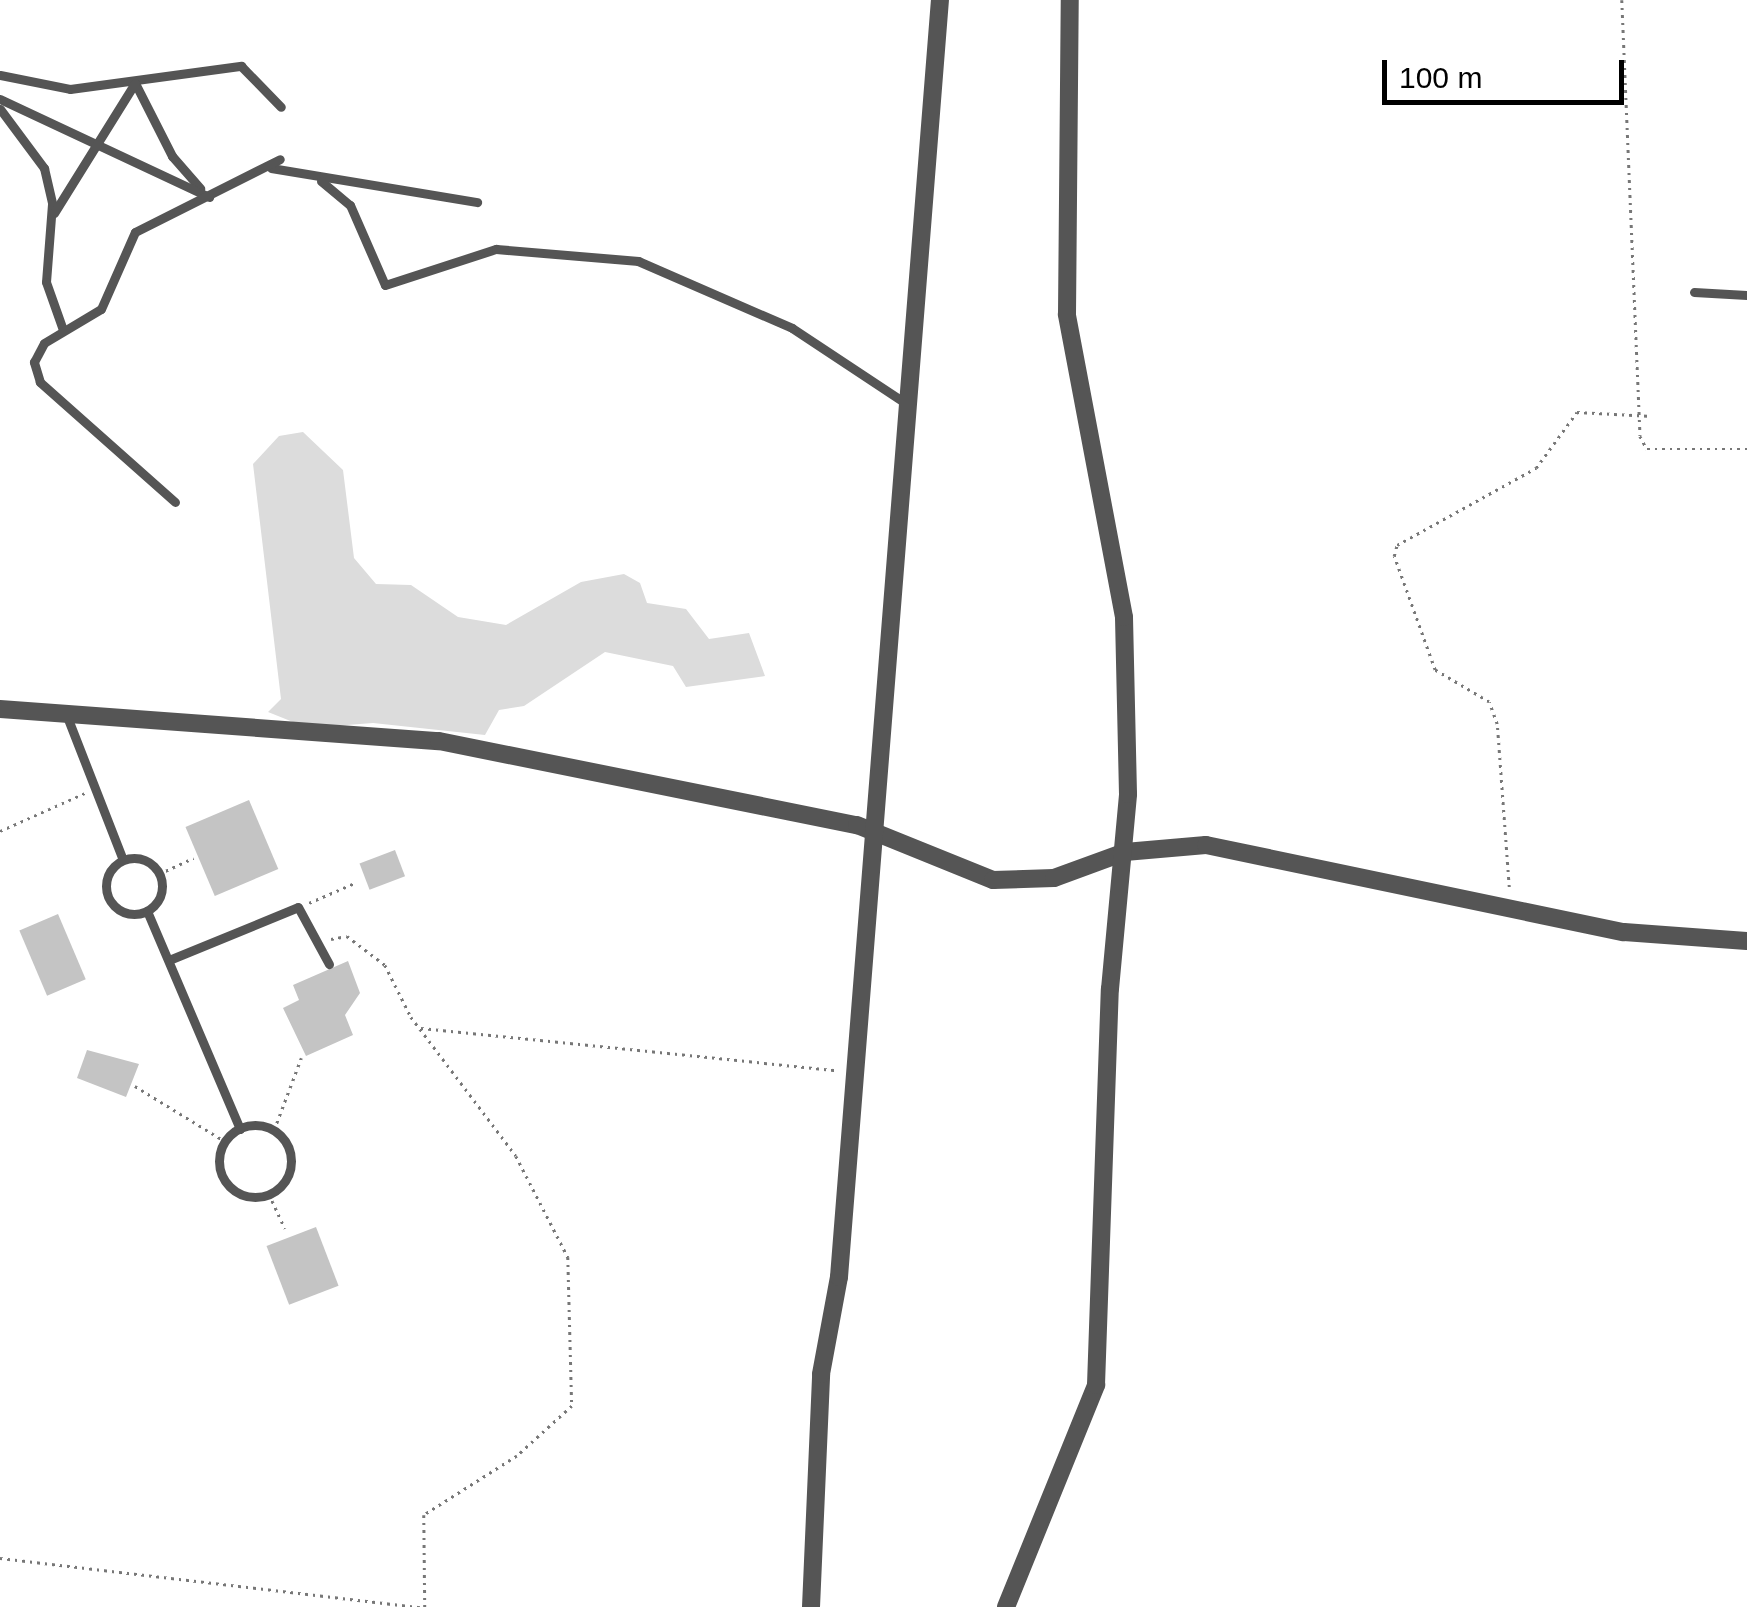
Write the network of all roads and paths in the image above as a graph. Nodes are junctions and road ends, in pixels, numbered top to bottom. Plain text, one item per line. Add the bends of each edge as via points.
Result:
1 (940, 0) edge
2 (1070, 0) edge
3 (1622, 0) edge
4 (0, 75) edge
5 (135, 82) junction
6 (0, 98) edge
7 (282, 107) dead end
8 (0, 109) edge
9 (90, 146) junction
10 (280, 159) dead end
11 (270, 168) junction
12 (321, 181) junction
13 (209, 197) junction
14 (477, 202) dead end
15 (49, 225) junction
16 (1694, 292) dead end
17 (1747, 295) edge
18 (63, 330) junction
19 (904, 402) junction
20 (1639, 412) junction
21 (1652, 416) dead end
22 (1747, 449) edge
23 (175, 502) dead end
24 (0, 708) edge
25 (68, 719) junction
26 (95, 788) junction
27 (0, 831) edge
28 (872, 832) junction
29 (1126, 852) junction
30 (194, 858) dead end
31 (124, 860) junction
32 (160, 874) junction
33 (357, 882) dead end
34 (1509, 887) joint
35 (298, 908) junction
36 (1511, 910) junction
37 (147, 911) junction
38 (1747, 941) edge
39 (320, 943) junction
40 (169, 960) junction
41 (330, 964) dead end
42 (419, 1028) junction
43 (301, 1058) dead end
44 (852, 1070) junction
45 (135, 1086) dead end
46 (240, 1128) junction
47 (274, 1130) junction
48 (226, 1142) junction
49 (269, 1194) junction
50 (285, 1229) dead end
51 (0, 1558) edge
52 (423, 1607) edge
53 (811, 1607) edge
54 (1006, 1607) edge

1 - 19 street
2 - 29 street via 1067,314 1124,617
3 - 20 path
4 - 5 lane via 70,89
5 - 7 lane via 242,66
5 - 9 lane
5 - 13 lane via 172,156
6 - 9 lane via 27,104
8 - 15 lane via 44,168
9 - 13 lane
9 - 15 lane
10 - 11 lane
11 - 12 lane
11 - 13 lane
12 - 14 lane
12 - 19 lane via 350,205 385,284 496,249 638,260 792,328
13 - 18 lane via 135,232 101,308
15 - 18 lane via 46,282
16 - 17 lane
18 - 23 lane via 34,362 40,382
19 - 28 street
20 - 21 path
20 - 22 path via 1647,449
20 - 34 path via 1577,412 1536,468 1394,556 1435,670 1490,702
24 - 25 street
25 - 26 lane
25 - 28 street via 439,741
26 - 27 path
26 - 31 lane
28 - 29 street via 993,880 1054,878
28 - 44 street
29 - 36 street via 1234,848
29 - 54 street via 1116,897 1094,1399
30 - 32 path
31 - 32 lane via 148,862
31 - 37 lane via 106,880 108,898 121,911
32 - 37 lane via 162,891
33 - 35 path
34 - 36 street
35 - 39 lane
35 - 40 lane
36 - 38 street via 1624,932
37 - 40 lane
39 - 41 lane
39 - 42 path via 347,936 368,946
40 - 46 lane
42 - 44 path
42 - 52 path via 553,1216 572,1314 567,1416 424,1515
43 - 47 path
44 - 53 street via 839,1277 821,1374
45 - 48 path
46 - 47 lane
46 - 48 lane
47 - 49 lane via 291,1167
48 - 49 lane via 227,1182 246,1196
49 - 50 path
51 - 52 path

